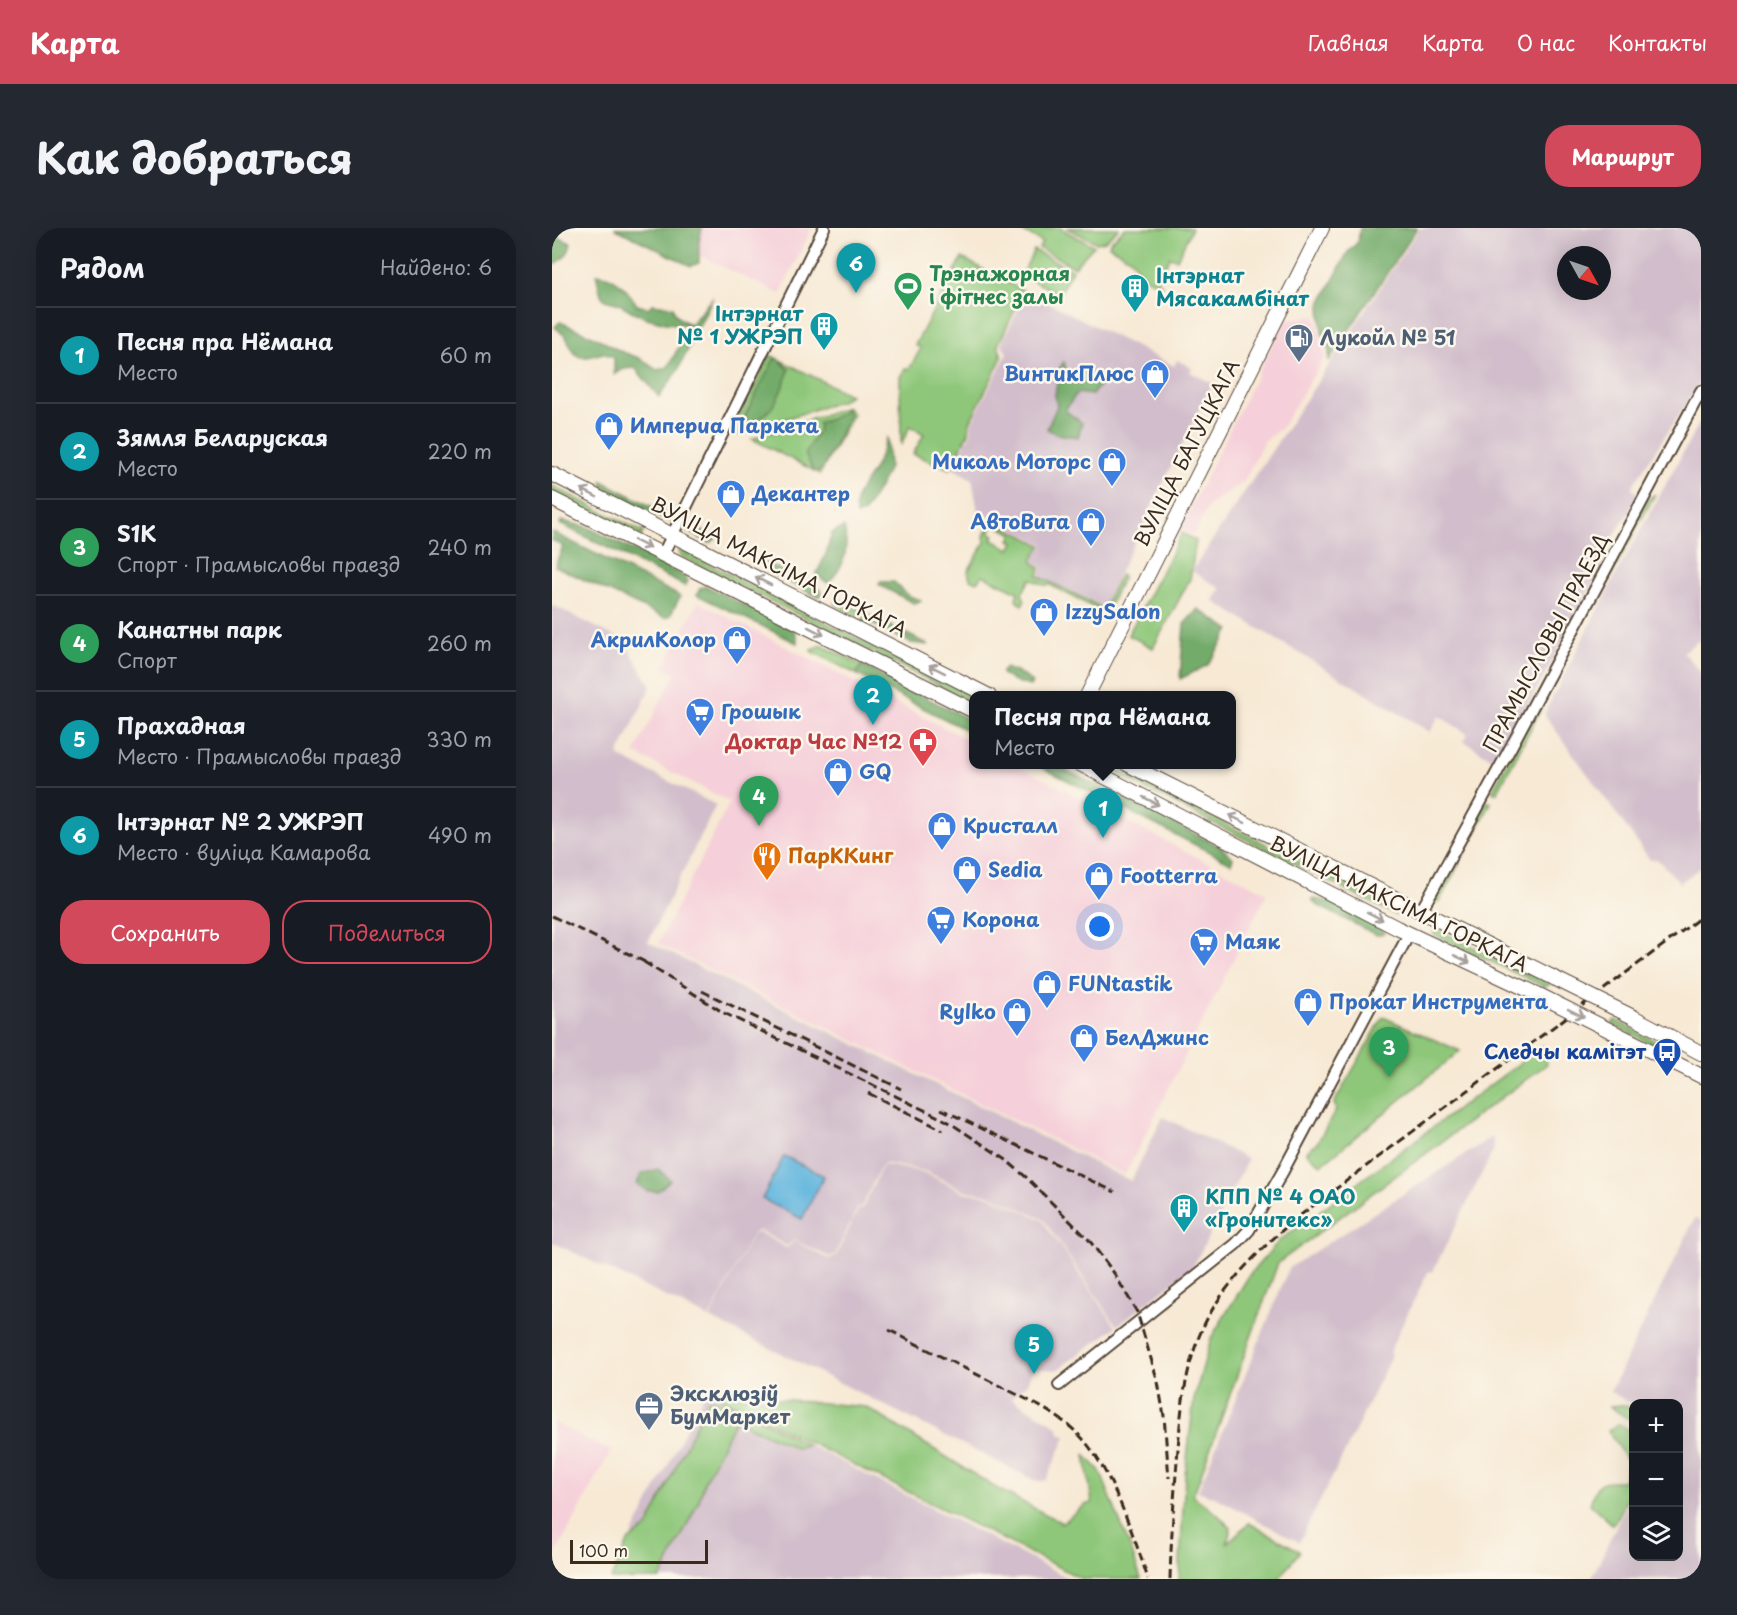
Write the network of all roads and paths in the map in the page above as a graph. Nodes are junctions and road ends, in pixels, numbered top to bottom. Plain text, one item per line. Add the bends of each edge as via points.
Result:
1 (824, 228) edge
2 (1322, 228) edge
3 (1701, 391) edge
4 (552, 474) edge
5 (552, 499) edge
6 (672, 535) junction
7 (663, 554) junction
8 (979, 691) edge
9 (1090, 691) edge
10 (969, 708) edge
11 (1088, 769) edge
12 (1135, 769) edge
13 (1421, 911) junction
14 (1409, 934) junction
15 (1701, 1053) edge
16 (1701, 1076) edge
17 (1059, 1385) dead end

1 - 6 street
2 - 9 main road, ВУЛІЦА БАГУЦКАГА
3 - 13 street, ПРАМЫСЛОВЫ ПРАЕЗД
6 -> 4 main road, ВУЛІЦА МАКСІМА ГОРКАГА
5 -> 7 main road, ВУЛІЦА МАКСІМА ГОРКАГА
6 - 7 street
8 -> 6 main road, ВУЛІЦА МАКСІМА ГОРКАГА
7 -> 10 main road, ВУЛІЦА МАКСІМА ГОРКАГА
11 -> 14 main road, ВУЛІЦА МАКСІМА ГОРКАГА
13 -> 12 main road, ВУЛІЦА МАКСІМА ГОРКАГА
13 - 15 main road, ВУЛІЦА МАКСІМА ГОРКАГА, bridge
14 -> 16 main road, ВУЛІЦА МАКСІМА ГОРКАГА, bridge
14 - 17 street via 1249,1230

